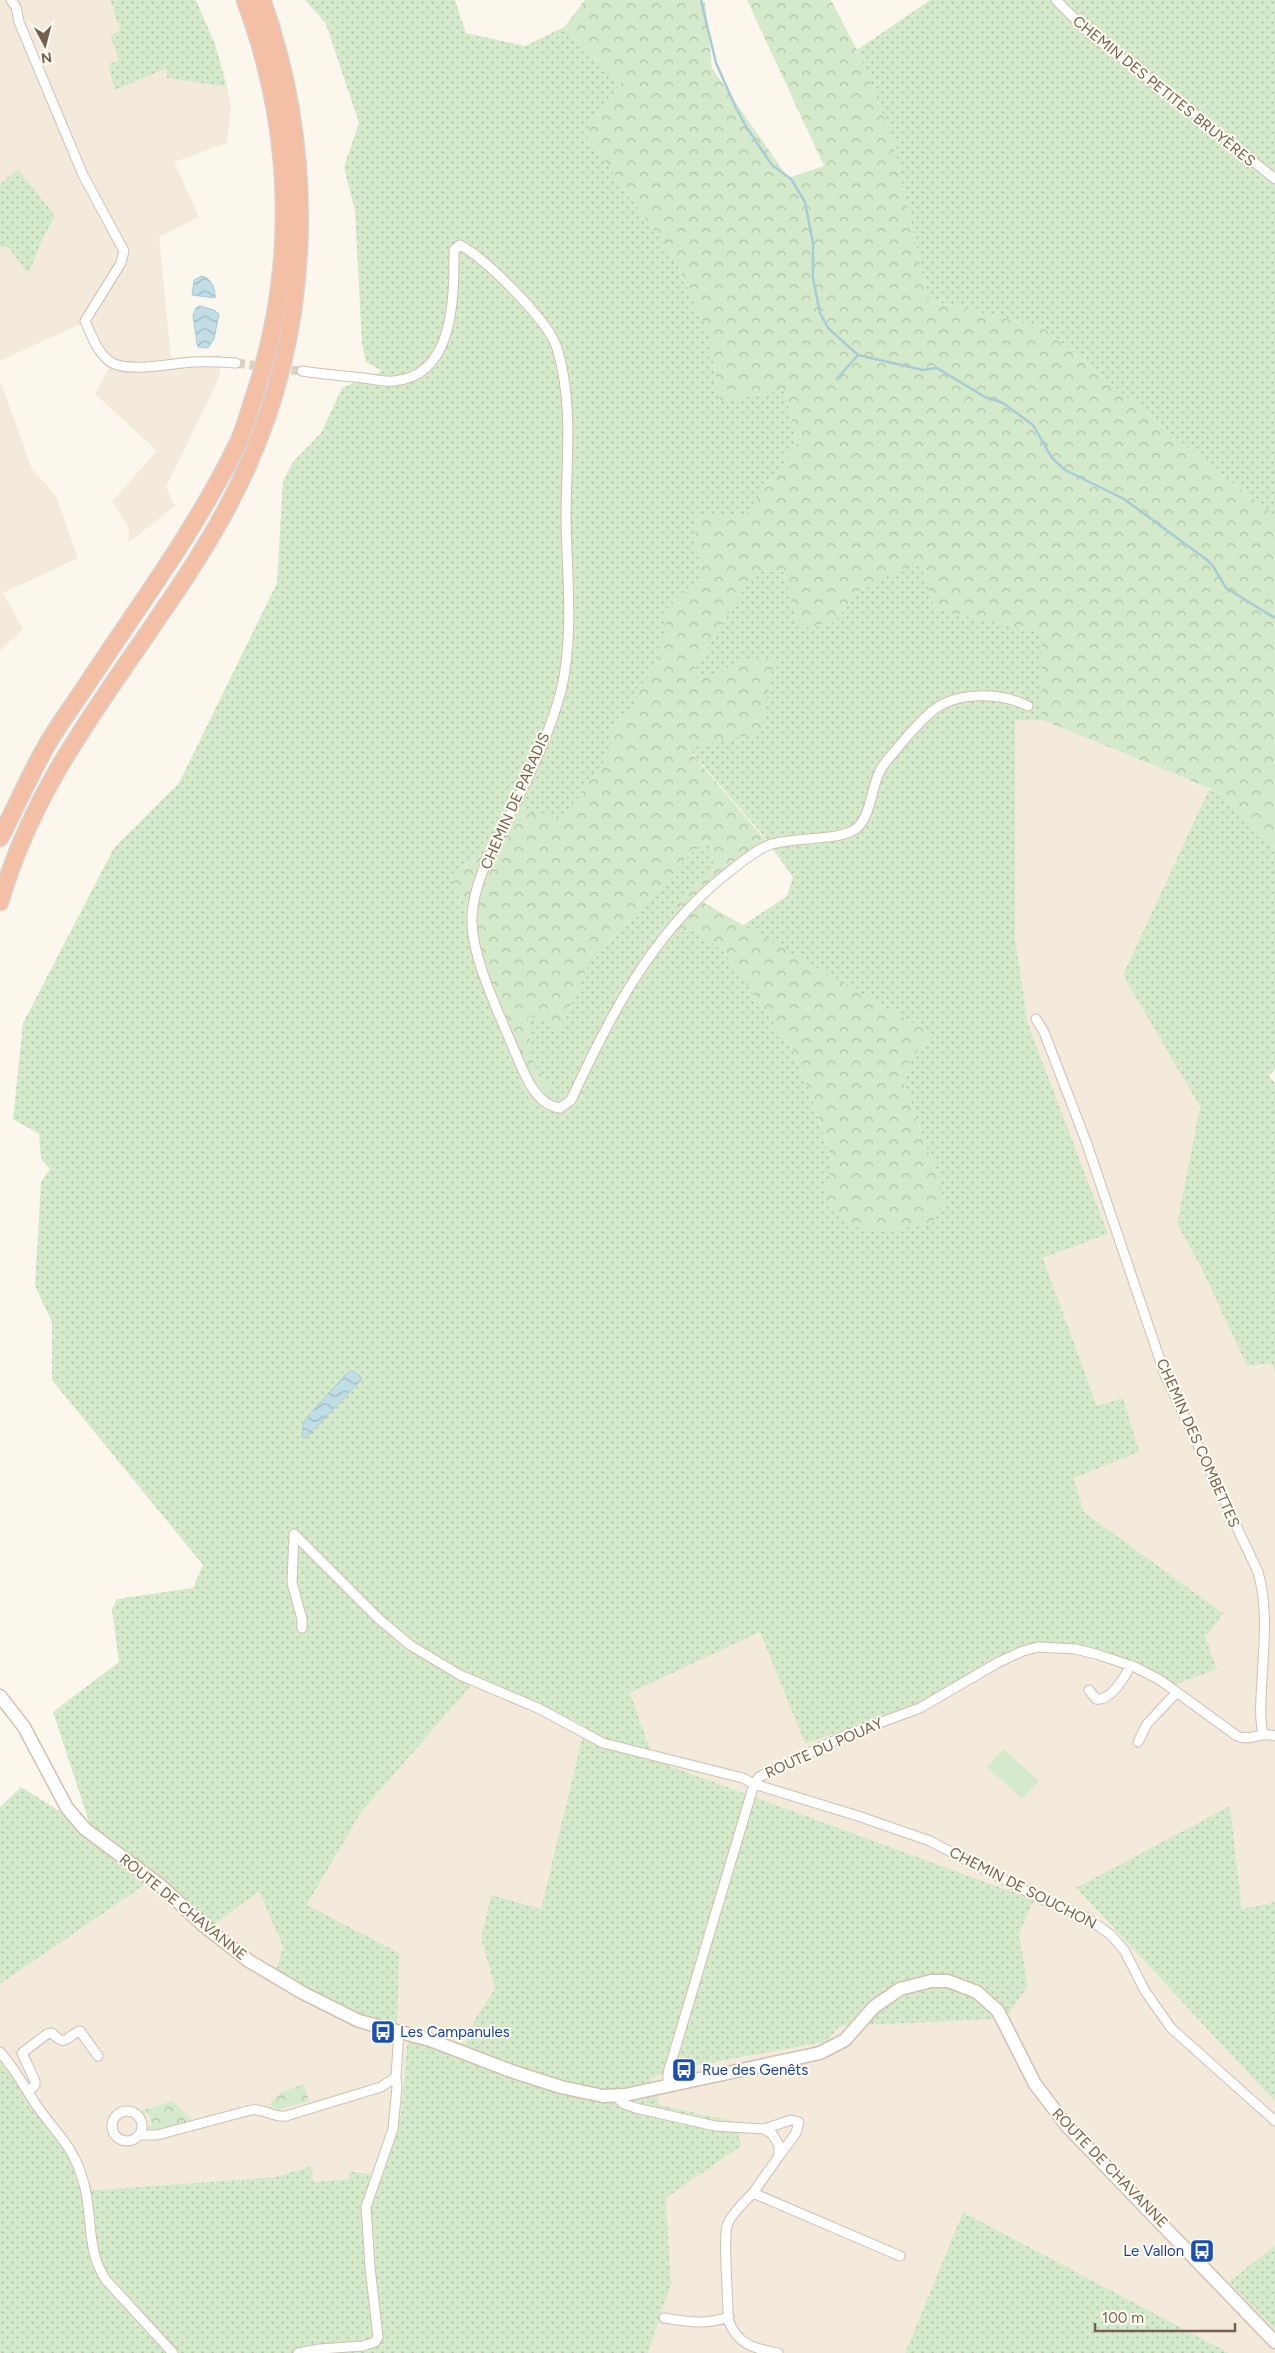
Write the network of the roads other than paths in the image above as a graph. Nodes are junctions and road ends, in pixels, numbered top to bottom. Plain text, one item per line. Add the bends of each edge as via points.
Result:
1 (11, 0) edge
2 (245, 0) edge
3 (262, 0) edge
4 (1056, 0) edge
5 (1275, 179) edge
6 (236, 363) tunnel mouth
7 (302, 371) tunnel mouth
8 (1028, 706) dead end
9 (0, 838) edge
10 (0, 902) edge
11 (1036, 1018) dead end
12 (302, 1628) dead end
13 (1130, 1666) junction
14 (1089, 1690) dead end
15 (1177, 1692) junction
16 (0, 1696) edge
17 (1263, 1734) junction
18 (1275, 1736) edge
19 (1138, 1742) dead end
20 (754, 1784) junction
21 (399, 2031) junction
22 (0, 2052) edge
23 (98, 2056) dead end
24 (396, 2078) junction
25 (668, 2084) junction
26 (28, 2092) junction
27 (616, 2096) junction
28 (1275, 2122) edge
29 (764, 2129) junction
30 (138, 2135) dead end
31 (779, 2156) junction
32 (753, 2193) junction
33 (900, 2256) dead end
34 (728, 2317) junction
35 (664, 2318) dead end
36 (1275, 2342) edge
37 (173, 2353) edge
38 (298, 2353) edge
39 (778, 2353) edge

1 - 6 street via 82,174 124,251 121,263 85,321 100,351 109,361 131,367 193,362
2 - 9 highway via 272,92 282,160 286,230 278,304 261,375 237,446 190,532 47,744
3 - 10 highway via 286,83 296,138 300,191 298,261 292,311 268,410 241,480 206,545 94,708 44,791 18,846
4 - 5 street, CHEMIN DES PETITES BRUYÈRES via 1090,34
7 - 8 street, CHEMIN DE PARADIS via 392,382 419,374 443,345 451,314 454,250 460,245 480,258 516,294 538,318 556,347 569,428 566,661 561,690 542,746 512,812 493,844 472,917 472,934 479,960 499,1014 523,1070 540,1100 549,1107 560,1108 570,1100 632,980 665,934 709,888 768,845 848,834 866,813 882,768 932,711 958,698 988,696 1015,699
11 - 17 street, CHEMIN DES COMBETTES via 1087,1144 1165,1374 1258,1572 1265,1611 1261,1695
12 - 20 street, CHEMIN DE SOUCHON via 292,1583 294,1534 379,1619 410,1644 460,1675 540,1709 603,1743 743,1778
13 - 14 street via 1123,1679 1102,1700 1096,1699
13 - 15 street, ROUTE DU POUAY
13 - 20 street, ROUTE DU POUAY via 1075,1649 1055,1647 1023,1651 920,1708 838,1739 760,1777
15 - 17 street, ROUTE DU POUAY via 1236,1736 1246,1739
15 - 19 street via 1148,1724
16 - 21 main road, ROUTE DE CHAVANNE via 24,1727 67,1808 85,1829 160,1885 249,1961 343,2014
17 - 18 street, ROUTE DU POUAY
20 - 25 street, ROUTE DU POUAY via 668,2074
20 - 28 street, CHEMIN DE SOUCHON via 930,1841 1041,1899 1086,1917 1111,1935 1124,1950 1145,1991 1171,2028
21 - 24 street
21 - 27 main road, ROUTE DE CHAVANNE via 561,2087 588,2094
22 - 26 street
23 - 26 street via 80,2031 64,2041 52,2033 47,2034 22,2053 35,2081
24 - 30 street via 382,2087 286,2116 277,2117 261,2110 251,2110 157,2135
24 - 38 street via 393,2129 366,2207 378,2337 375,2342 363,2346 320,2348
25 - 27 main road, ROUTE DE CHAVANNE
25 - 36 main road, ROUTE DE CHAVANNE via 820,2053 845,2040 874,2007 900,1989 931,1981 963,1985 977,1992 998,2011 1035,2084 1067,2126
26 - 37 street via 67,2144 79,2168 89,2205 97,2268
27 - 29 street via 624,2104 636,2108 715,2126
29 - 31 street via 779,2145
29 - 31 street via 791,2120 799,2122 796,2133
31 - 32 street
32 - 33 street
32 - 34 street via 727,2224
34 - 35 street via 694,2324
34 - 39 street via 733,2332 745,2343 756,2350

